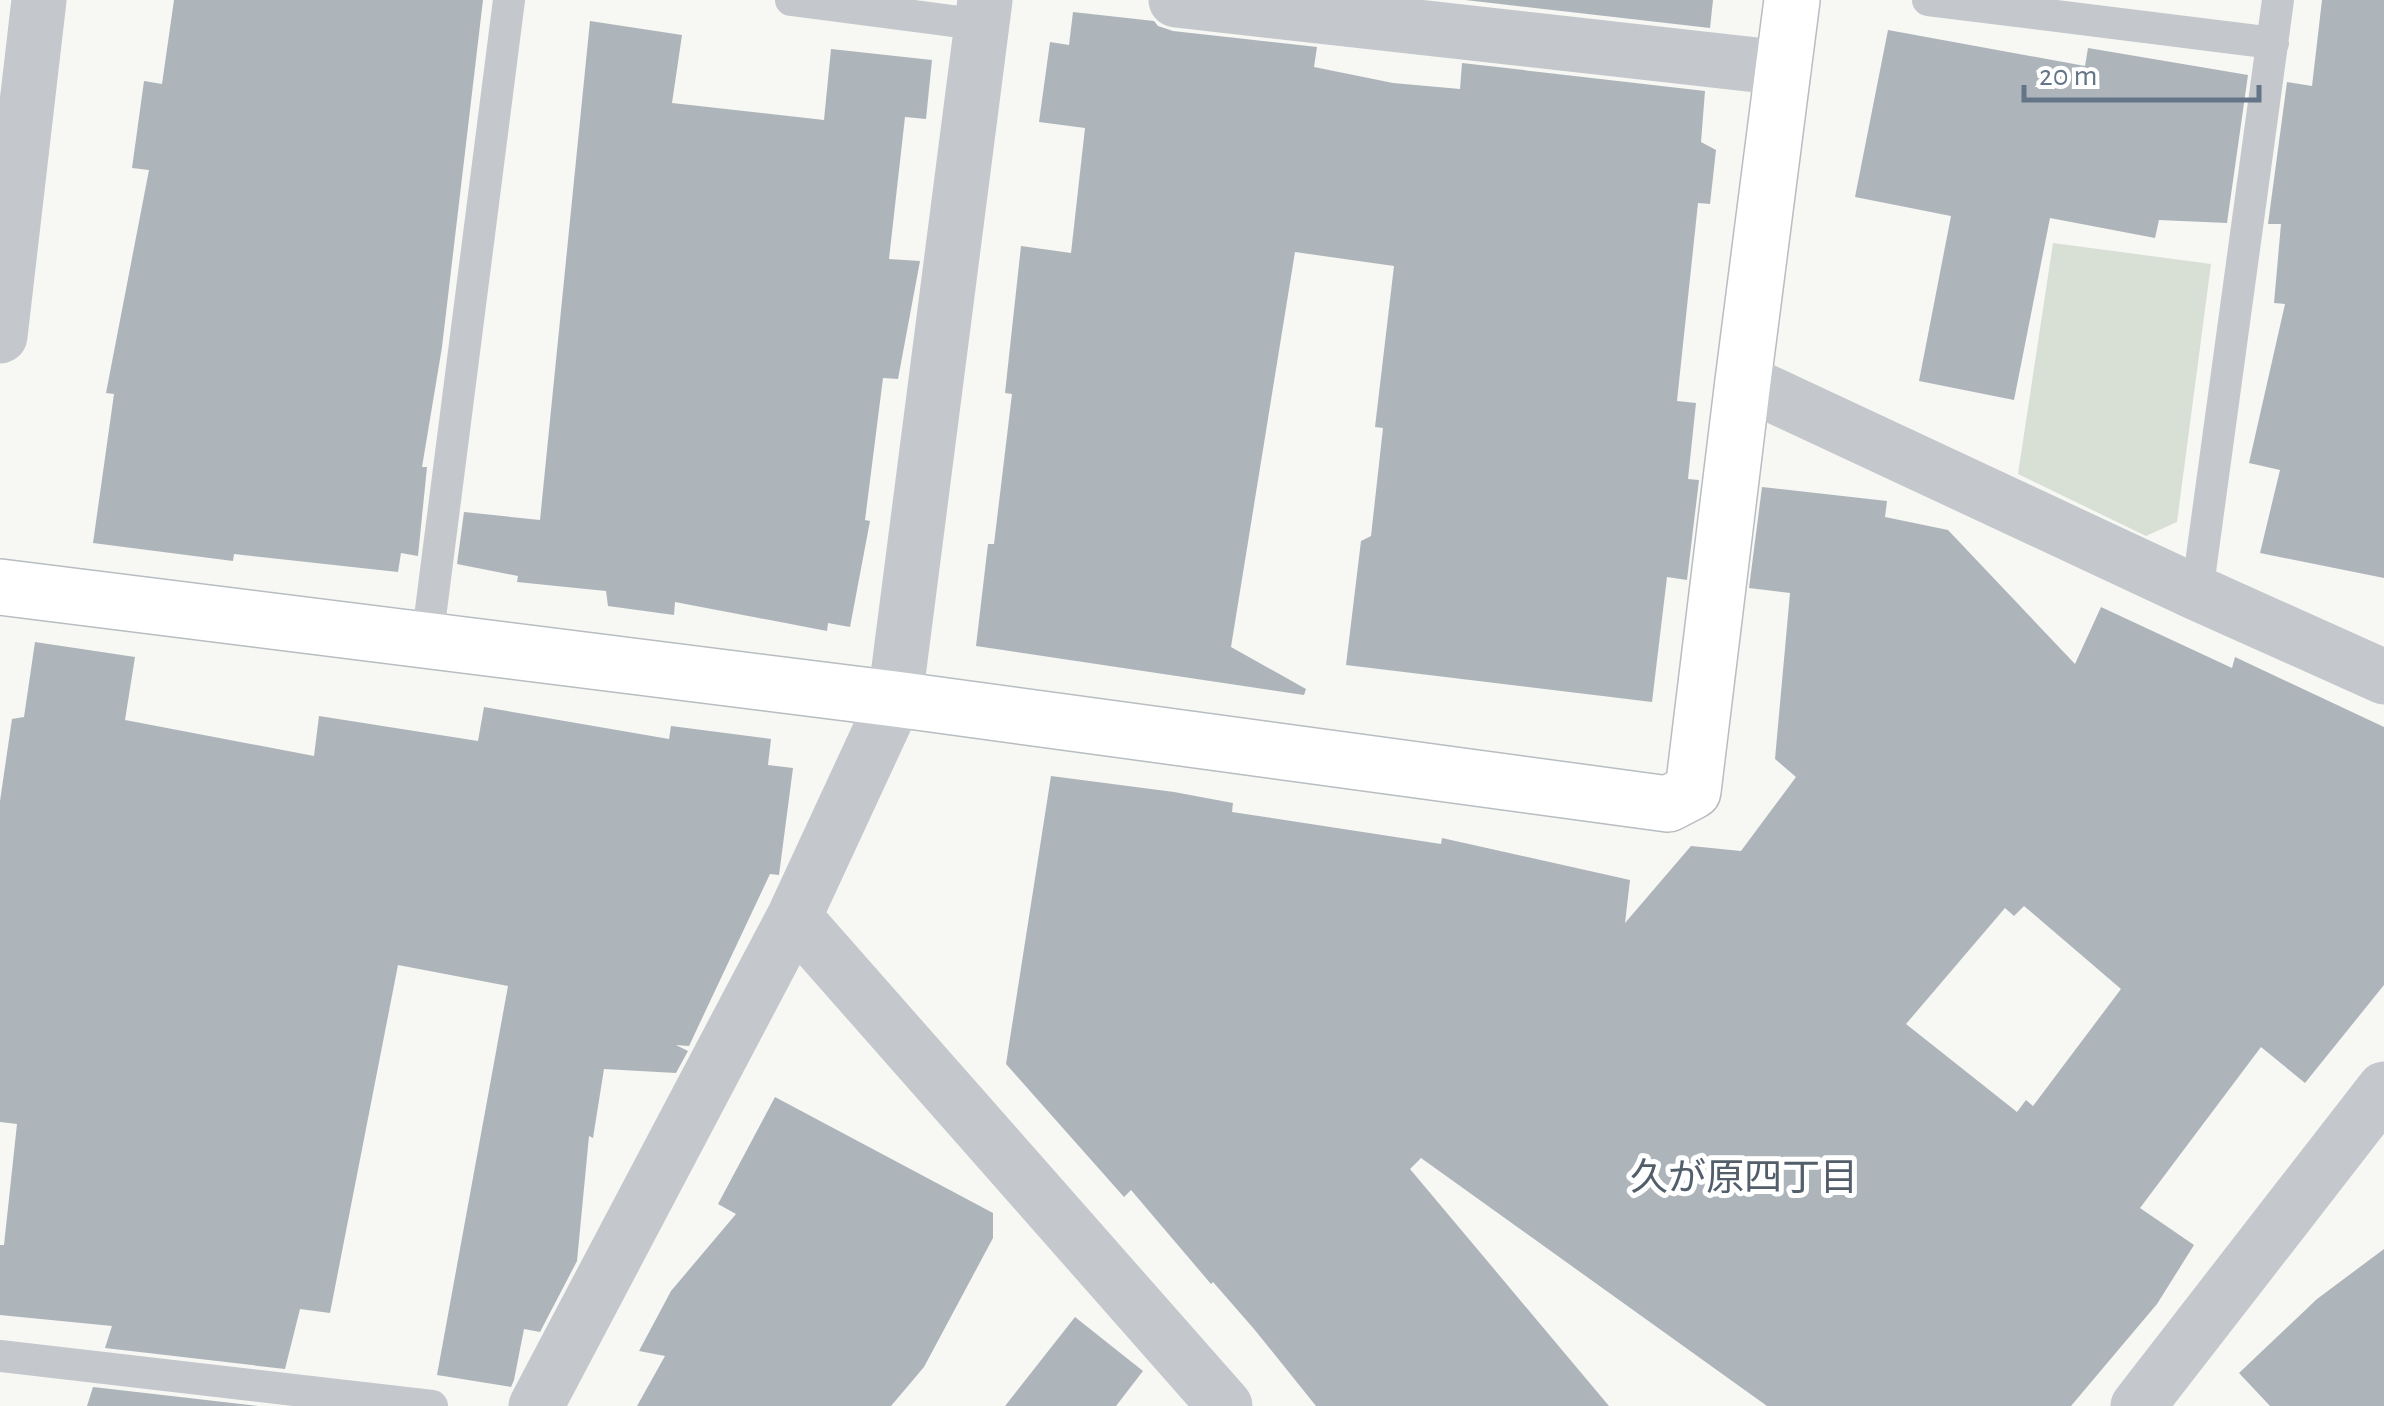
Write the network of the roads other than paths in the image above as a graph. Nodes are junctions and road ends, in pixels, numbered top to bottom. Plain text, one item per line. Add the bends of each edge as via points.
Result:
1 (39, 0) edge
2 (509, 0) edge
3 (791, 0) edge
4 (1176, 0) edge
5 (1792, 0) edge
6 (1928, 0) edge
7 (2278, 0) edge
8 (984, 13) edge
9 (2273, 43) junction
10 (1784, 68) junction
11 (0, 336) edge
12 (1743, 380) junction
13 (0, 588) edge
14 (2198, 593) junction
15 (426, 641) junction
16 (2384, 677) edge
17 (896, 699) junction
18 (794, 917) junction
19 (2384, 1088) edge
20 (0, 1356) edge
21 (432, 1406) edge
22 (536, 1406) edge
23 (1225, 1406) edge
24 (2138, 1406) edge

1 - 11 street
2 - 15 lane
3 - 8 lane
4 - 10 street
5 - 10 street
6 - 9 lane
7 - 9 lane
8 - 17 street
9 - 14 lane
10 - 12 street
12 - 14 street
12 - 17 street via 1694,791 1668,804
13 - 15 street
14 - 16 street
15 - 17 street
17 - 18 street
18 - 22 street
18 - 23 street
19 - 24 street
20 - 21 lane

